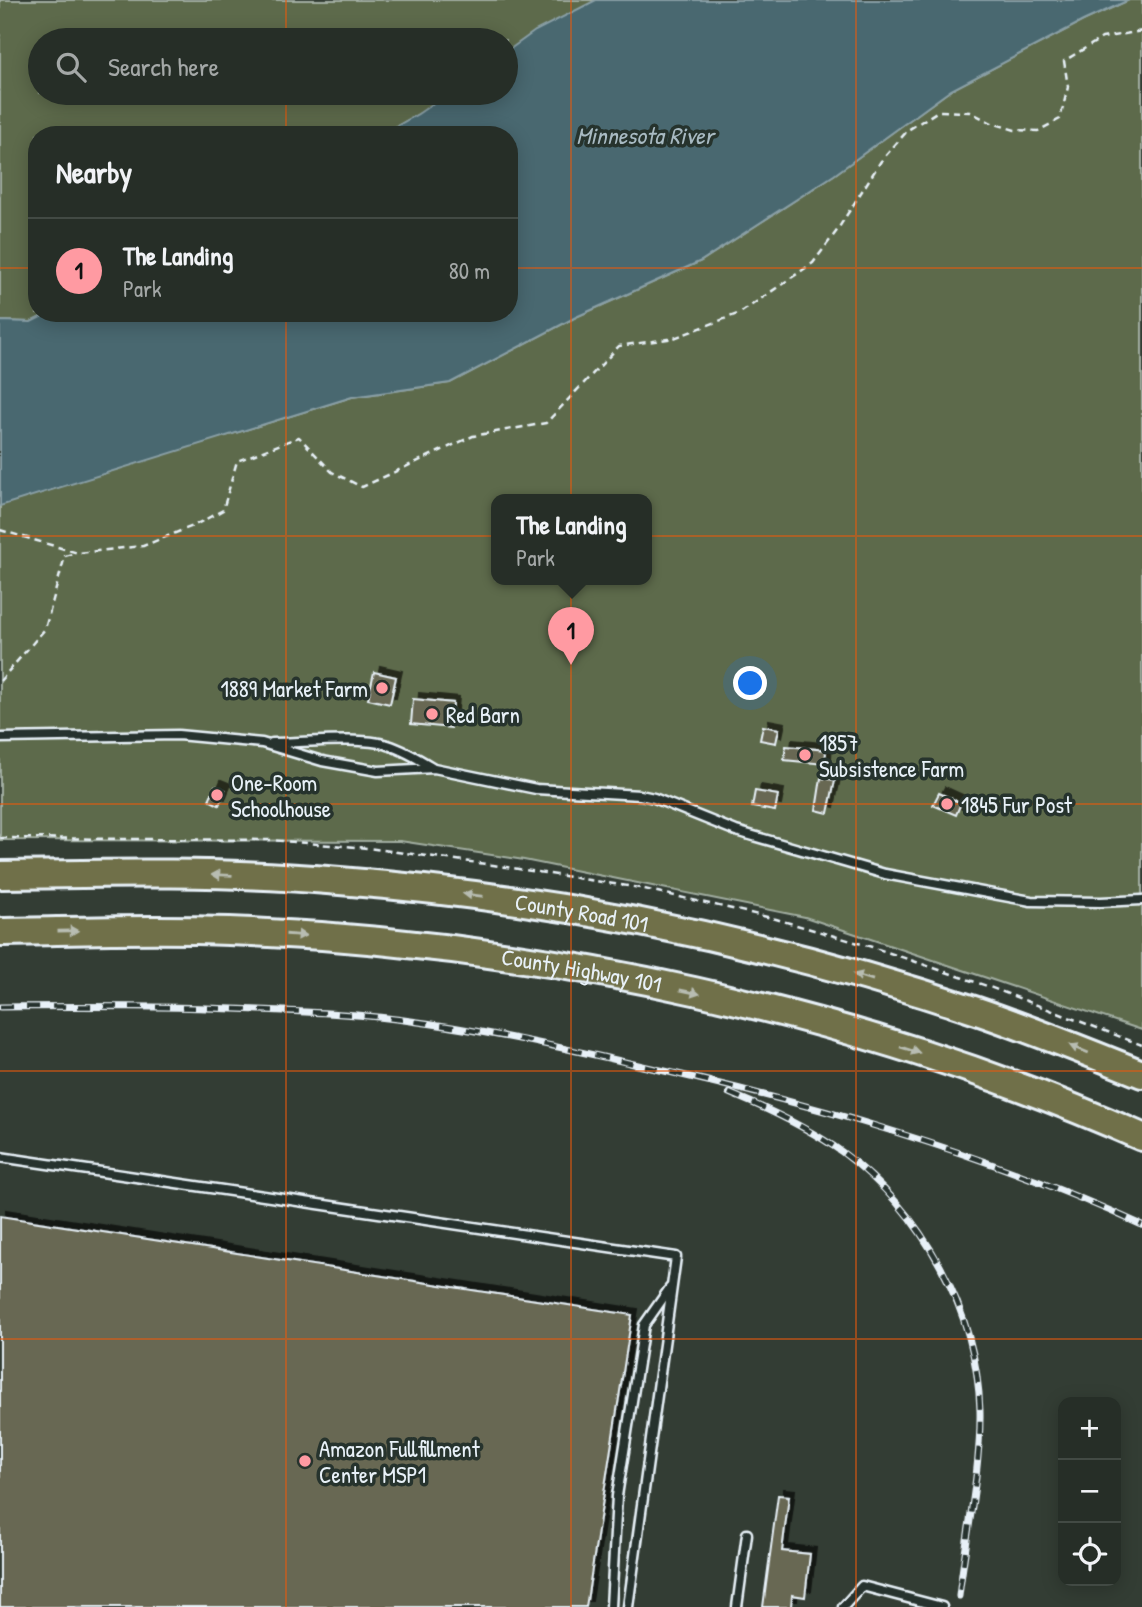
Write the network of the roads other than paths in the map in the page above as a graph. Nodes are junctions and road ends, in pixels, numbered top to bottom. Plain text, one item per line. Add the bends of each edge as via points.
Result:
1 (0, 738) edge
2 (262, 743) junction
3 (434, 768) junction
4 (0, 875) edge
5 (1142, 900) edge
6 (0, 932) edge
7 (1142, 1074) edge
8 (1142, 1137) edge
9 (0, 1157) edge
10 (672, 1285) junction
11 (747, 1534) dead end
12 (611, 1607) edge
13 (628, 1607) edge
14 (737, 1607) edge
15 (843, 1607) edge
16 (942, 1607) edge

1 - 2 lane via 178,735
2 - 3 lane via 378,771
2 - 3 lane via 370,742 397,749
3 - 5 lane via 536,789 654,798 790,848 885,874 1012,898
7 -> 4 main road, County Road 101 via 975,1011 813,962 579,910 339,880 167,873
6 -> 8 main road, County Highway 101 via 254,932 435,947 540,962 719,998 869,1037 1000,1080
9 - 10 lane via 676,1257
10 - 12 lane via 644,1325 617,1496
10 - 13 lane
11 - 14 lane
15 - 16 lane via 862,1587

